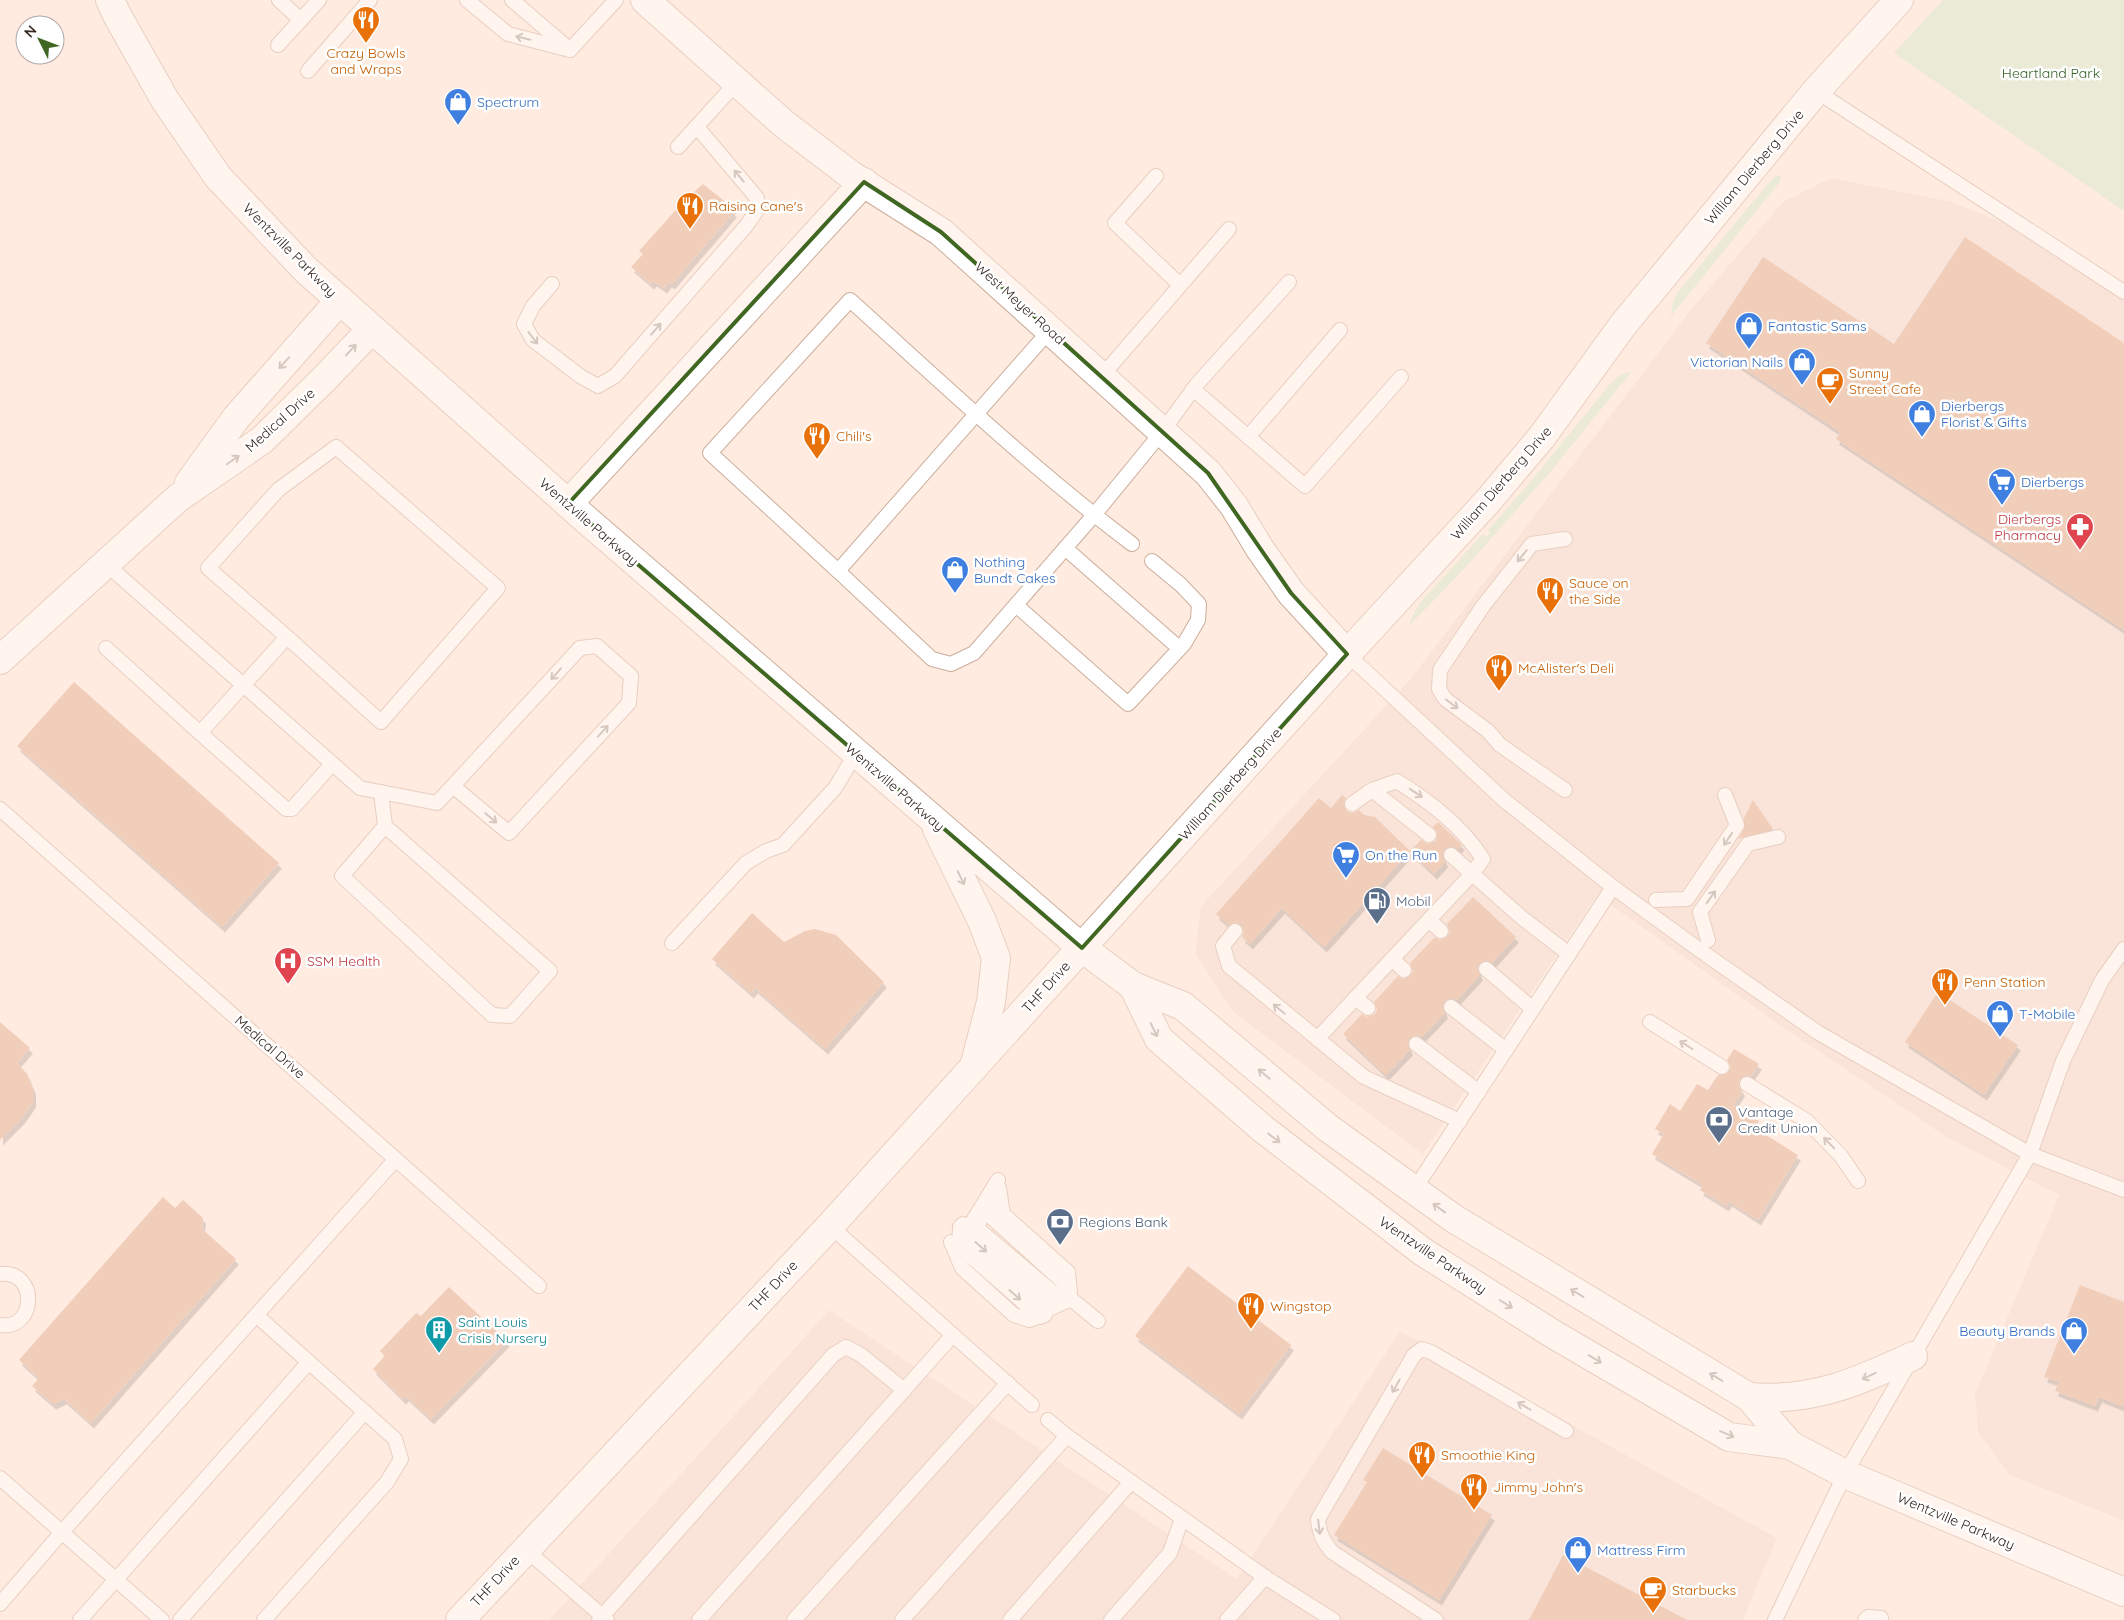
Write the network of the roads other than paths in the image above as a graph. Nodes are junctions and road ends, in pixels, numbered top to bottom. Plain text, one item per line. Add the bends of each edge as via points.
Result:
1 (110, 0) edge
2 (279, 0) edge
3 (319, 0) edge
4 (370, 0) edge
5 (467, 0) edge
6 (512, 0) edge
7 (616, 0) edge
8 (645, 0) edge
9 (1900, 0) edge
10 (301, 20) junction
11 (278, 45) dead end
12 (570, 50) junction
13 (308, 71) dead end
14 (737, 82) junction
15 (1816, 91) junction
16 (697, 127) junction
17 (678, 147) dead end
18 (1156, 176) dead end
19 (864, 182) junction
20 (1229, 229) dead end
21 (1289, 282) dead end
22 (552, 284) dead end
23 (1180, 285) junction
24 (2124, 292) edge
25 (340, 300) junction
26 (372, 328) junction
27 (1050, 330) junction
28 (1340, 330) dead end
29 (1101, 377) junction
30 (1401, 377) dead end
31 (1193, 390) junction
32 (976, 414) junction
33 (1162, 432) junction
34 (1248, 437) junction
35 (178, 498) junction
36 (568, 504) junction
37 (1094, 515) junction
38 (1565, 539) dead end
39 (1132, 544) dead end
40 (1066, 548) junction
41 (1152, 560) dead end
42 (106, 564) junction
43 (838, 571) junction
44 (1017, 606) junction
45 (287, 637) junction
46 (106, 648) dead end
47 (1180, 648) junction
48 (1347, 654) junction
49 (0, 660) edge
50 (244, 687) junction
51 (200, 733) junction
52 (856, 753) junction
53 (332, 764) junction
54 (454, 787) junction
55 (1372, 790) junction
56 (1565, 790) dead end
57 (381, 792) junction
58 (1726, 795) dead end
59 (1352, 804) dead end
60 (0, 809) edge
61 (932, 818) junction
62 (385, 826) junction
63 (1429, 835) dead end
64 (1778, 837) dead end
65 (1451, 856) dead end
66 (1471, 874) junction
67 (1613, 887) junction
68 (1656, 900) dead end
69 (1429, 920) junction
70 (1235, 930) dead end
71 (1441, 931) dead end
72 (1708, 940) dead end
73 (672, 943) dead end
74 (1082, 948) junction
75 (2124, 949) edge
76 (1569, 954) junction
77 (1392, 959) junction
78 (1486, 969) dead end
79 (1404, 970) dead end
80 (1133, 986) junction
81 (1356, 998) junction
82 (1451, 1007) dead end
83 (1368, 1008) dead end
84 (1533, 1009) junction
85 (1650, 1022) dead end
86 (1317, 1039) junction
87 (1416, 1044) dead end
88 (1506, 1050) junction
89 (974, 1067) junction
90 (1722, 1067) dead end
91 (1747, 1084) dead end
92 (1479, 1092) junction
93 (1460, 1121) junction
94 (2030, 1154) junction
95 (396, 1160) junction
96 (998, 1180) junction
97 (1858, 1182) dead end
98 (1414, 1190) junction
99 (2124, 1190) edge
100 (830, 1226) junction
101 (0, 1274) edge
102 (539, 1286) dead end
103 (1071, 1299) junction
104 (256, 1315) junction
105 (1098, 1321) dead end
106 (0, 1325) edge
107 (953, 1335) junction
108 (1913, 1356) junction
109 (308, 1362) junction
110 (1008, 1383) junction
111 (904, 1390) junction
112 (1749, 1397) junction
113 (1032, 1405) dead end
114 (365, 1412) junction
115 (1048, 1420) dead end
116 (1566, 1430) dead end
117 (1067, 1436) junction
118 (1790, 1445) junction
119 (1845, 1474) junction
120 (1131, 1482) junction
121 (3, 1487) edge
122 (1182, 1518) junction
123 (62, 1532) junction
124 (525, 1549) junction
125 (1265, 1577) junction
126 (115, 1579) junction
127 (2124, 1592) edge
128 (0, 1604) edge
129 (1881, 1618) dead end
130 (603, 1619) edge
131 (80, 1620) edge
132 (162, 1620) edge
133 (180, 1620) edge
134 (264, 1620) edge
135 (460, 1620) edge
136 (699, 1620) edge
137 (794, 1620) edge
138 (902, 1620) edge
139 (1010, 1620) edge
140 (1111, 1620) edge
141 (1227, 1620) edge
142 (1332, 1620) edge
143 (1436, 1620) edge
144 (1774, 1620) edge
145 (1865, 1620) edge

1 - 25 street, Wentzville Parkway via 165,100 218,178 306,270
2 - 10 lane
3 - 10 lane
4 - 13 lane
12 -> 5 lane via 508,34
6 - 12 lane
7 - 12 lane
8 - 14 street, West Meyer Road
9 - 15 street, William Dierberg Drive
10 - 11 lane
14 - 16 lane
14 - 19 street, West Meyer Road via 784,124
15 - 24 lane
15 - 48 street, William Dierberg Drive via 1623,326 1541,438 1487,502
16 - 17 lane
22 -> 16 lane via 533,306 524,324 533,340 598,386 615,376 758,210 757,198
18 - 23 lane via 1115,223
19 - 27 street, West Meyer Road via 941,232
19 - 36 street
20 - 23 lane
21 - 31 lane
23 - 29 lane
25 - 26 street, Wentzville Parkway
25 -> 35 street, Medical Drive via 236,418
35 -> 26 street, Medical Drive via 262,440
26 - 36 street, Wentzville Parkway
27 - 29 street, West Meyer Road
27 - 32 lane
28 - 34 lane
29 - 33 street, West Meyer Road
30 - 34 lane via 1306,486
31 - 33 lane
31 - 34 lane
32 - 37 lane
32 - 43 lane
32 - 43 lane via 850,300 710,453
33 - 37 lane
33 - 48 street, West Meyer Road via 1208,473 1234,506 1291,594
35 - 42 street, Medical Drive
36 - 52 street, Wentzville Parkway
37 - 39 lane
37 - 40 lane
38 -> 56 lane via 1532,544 1483,606 1440,670 1438,689 1445,699 1488,731 1500,746
40 - 44 lane
40 - 47 lane
41 - 47 lane via 1198,604 1198,620
42 - 49 street, Medical Drive
42 - 50 lane
43 - 44 lane via 932,659 951,664 974,653
44 - 47 lane via 1128,704
45 - 45 lane via 381,722 498,588 336,447 278,490 208,568
45 - 50 lane
46 - 51 lane
48 - 67 lane via 1504,800
48 - 74 street, William Dierberg Drive
50 - 51 lane
50 - 53 lane
51 - 53 lane via 286,809 292,809
52 - 61 street, Wentzville Parkway
52 - 73 lane via 835,788 783,845 746,863
53 - 57 lane via 360,788
54 -> 54 lane via 509,833 629,703 631,676 597,646 580,648
54 - 57 lane via 437,803
55 - 59 lane
55 - 63 lane
55 -> 66 lane via 1397,781 1425,799 1459,829 1483,859
57 - 62 lane
58 -> 68 lane via 1737,825 1703,877 1687,899
60 - 95 lane, Medical Drive
61 - 74 street, Wentzville Parkway
61 -> 89 street via 982,921 996,958 991,1002
62 - 62 lane via 342,876 492,1015 510,1016 550,971
72 -> 64 lane via 1700,912 1748,844
65 - 66 lane
66 - 69 lane
66 - 76 lane
67 - 76 lane
67 - 94 lane via 1826,1038
69 - 71 lane
69 - 77 lane
86 -> 70 lane via 1229,966 1223,946
74 - 80 street, Wentzville Parkway
74 - 89 street, THF Drive
75 - 94 lane via 2102,980 2063,1061
76 - 84 lane
77 - 79 lane
77 - 81 lane
78 - 84 lane
98 -> 80 street, Wentzville Parkway via 1328,1128 1183,1006
80 -> 118 street, Wentzville Parkway via 1158,1039 1263,1130 1423,1252 1553,1334 1729,1437
81 - 83 lane
81 - 86 lane
82 - 88 lane
84 - 88 lane
90 -> 85 lane
86 - 93 lane via 1364,1077
87 - 92 lane
88 - 92 lane
89 - 100 street, THF Drive
97 -> 91 lane via 1841,1156 1807,1120
92 - 93 lane
93 - 98 lane
94 - 99 lane
94 - 108 lane
95 - 102 lane, Medical Drive
95 - 104 lane
96 - 103 lane via 1003,1214 1068,1272
96 -> 103 lane via 977,1228 1062,1300
96 -> 103 lane via 960,1227 959,1246 1040,1317 1058,1310
112 -> 98 street, Wentzville Parkway via 1453,1218
100 - 107 lane
100 - 124 street, THF Drive
101 - 106 lane via 13,1275 20,1280 29,1295 26,1312 20,1319
103 - 105 lane
104 - 109 lane
104 - 123 lane
107 - 110 lane
107 - 111 lane
108 -> 112 street via 1860,1381 1818,1394 1772,1399
108 - 119 lane
109 - 114 lane
109 - 126 lane
110 - 113 lane
110 - 137 lane
111 - 130 lane via 846,1347 833,1355
111 - 136 lane
112 - 118 street, Wentzville Parkway
114 - 133 lane
114 - 134 lane via 395,1439 401,1460 387,1482
115 - 117 lane
116 -> 143 lane via 1431,1352 1422,1349 1414,1355 1318,1520 1319,1531 1332,1552
117 - 120 lane
117 - 138 lane
118 - 119 street, Wentzville Parkway
119 - 127 street, Wentzville Parkway
119 - 144 lane
120 - 122 lane
120 - 139 lane
121 - 123 lane
122 - 125 lane
122 - 140 lane via 1170,1553
123 - 126 lane
123 - 128 lane
124 - 130 lane
124 - 135 street, THF Drive
125 - 141 lane
125 - 142 lane
126 - 131 lane
126 - 132 lane
129 - 145 lane via 1868,1617

